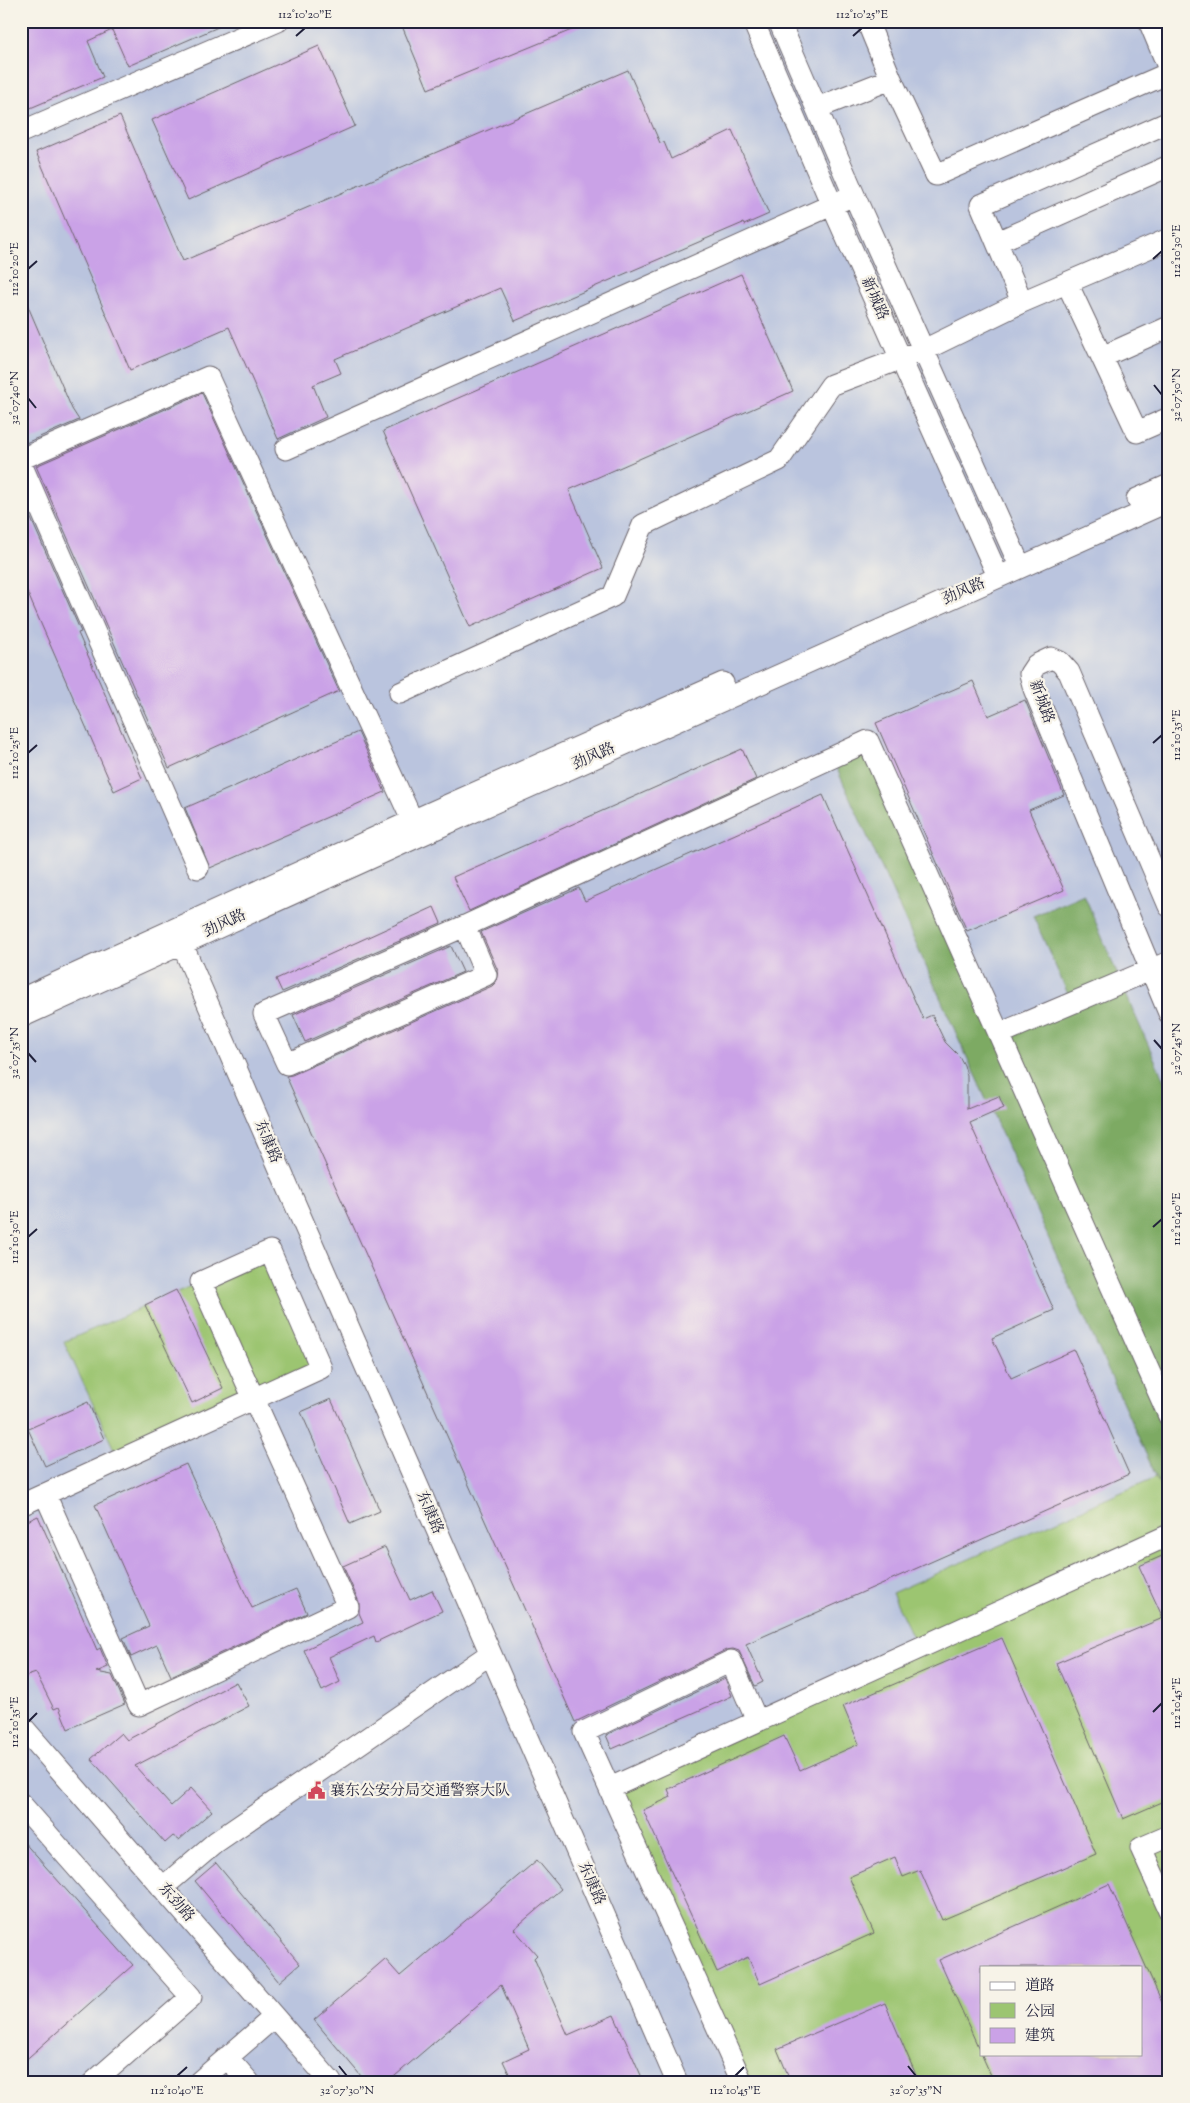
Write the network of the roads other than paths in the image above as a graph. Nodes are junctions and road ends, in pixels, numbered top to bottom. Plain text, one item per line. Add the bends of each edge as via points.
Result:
1 (278, 21) edge
2 (753, 21) edge
3 (779, 21) edge
4 (867, 21) edge
5 (1149, 21) edge
6 (1169, 71) edge
7 (891, 78) junction
8 (817, 108) junction
9 (1169, 122) edge
10 (21, 132) edge
11 (1169, 166) edge
12 (854, 195) junction
13 (832, 205) junction
14 (1169, 239) edge
15 (997, 242) junction
16 (1067, 283) junction
17 (1022, 302) junction
18 (1169, 327) edge
19 (924, 350) junction
20 (1102, 357) junction
21 (901, 359) junction
22 (1169, 418) edge
23 (286, 449) dead end
24 (21, 459) edge
25 (21, 464) edge
26 (1169, 485) edge
27 (1169, 501) edge
28 (1018, 560) junction
29 (996, 570) junction
30 (400, 693) dead end
31 (416, 829) junction
32 (198, 868) dead end
33 (1169, 906) edge
34 (466, 926) junction
35 (182, 944) junction
36 (1160, 966) edge
37 (21, 999) edge
38 (1169, 1013) edge
39 (21, 1017) edge
40 (999, 1034) junction
41 (254, 1399) junction
42 (1169, 1416) edge
43 (45, 1494) junction
44 (21, 1505) edge
45 (1169, 1535) edge
46 (490, 1654) junction
47 (757, 1721) junction
48 (21, 1725) edge
49 (610, 1788) junction
50 (21, 1804) edge
51 (1169, 1836) edge
52 (162, 1888) junction
53 (1169, 1910) edge
54 (274, 2016) junction
55 (227, 2057) junction
56 (94, 2082) edge
57 (199, 2082) edge
58 (249, 2082) edge
59 (331, 2082) edge
60 (676, 2082) edge
61 (742, 2082) edge

1 - 10 street
2 - 13 street, 新城路
3 - 8 street, 新城路
4 - 7 street
5 - 6 street
6 - 7 street via 936,176
7 - 8 street
8 - 12 street, 新城路
9 - 15 street via 981,205
11 - 15 street
12 - 13 street
12 - 19 street, 新城路
13 - 21 street, 新城路
13 - 23 street
14 - 16 street
15 - 17 street
16 - 17 street
16 - 20 street
17 - 19 street
18 - 20 street
19 - 21 street
19 - 28 street, 新城路
20 - 22 street via 1137,432
21 - 29 street, 新城路
21 - 30 street via 831,385 779,460 643,525 613,596
24 - 31 street via 208,377
25 - 32 street
26 - 28 street, 劲风路
27 - 28 street, 劲风路
28 - 29 street, 劲风路
29 - 31 street, 劲风路
31 - 35 street, 劲风路
31 - 37 street, 劲风路
33 - 36 street, 新城路 via 1069,672 1051,658 1036,665 1030,674 1034,689
34 - 34 street via 264,1014 287,1064 486,975
34 - 40 street via 868,741
35 - 39 street, 劲风路
35 - 46 street, 东康路
36 - 38 street, 新城路
36 - 40 street
40 - 42 street
41 - 41 street via 321,1368 270,1251 201,1282
41 - 43 street
41 - 43 street via 348,1607 139,1705
43 - 44 street
45 - 47 street
46 - 52 street via 216,1842
46 - 60 street, 东康路
47 - 49 street
47 - 49 street via 731,1661 584,1732
48 - 52 street, 东劲路
49 - 61 street
50 - 56 street via 191,1997
51 - 53 street via 1141,1848
52 - 54 street, 东劲路
54 - 55 street
54 - 59 street, 东劲路
55 - 57 street
55 - 58 street

